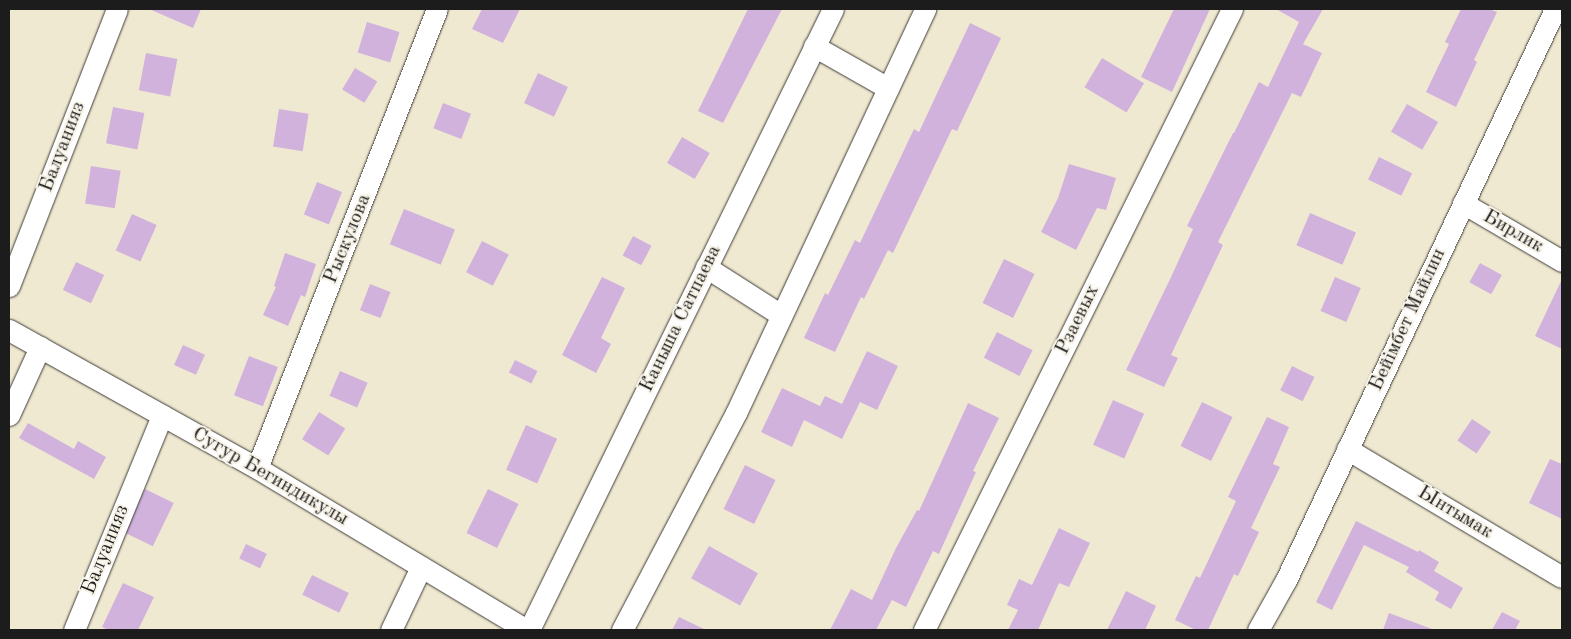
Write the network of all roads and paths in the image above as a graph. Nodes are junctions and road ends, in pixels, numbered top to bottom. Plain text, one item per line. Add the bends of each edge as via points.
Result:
1 (117, 9) edge
2 (437, 9) edge
3 (833, 9) edge
4 (924, 9) edge
5 (1232, 9) edge
6 (1555, 9) edge
7 (814, 46) junction
8 (888, 88) junction
9 (1463, 203) junction
10 (1562, 261) edge
11 (706, 267) junction
12 (9, 286) edge
13 (782, 315) junction
14 (9, 330) edge
15 (40, 347) junction
16 (9, 415) edge
17 (162, 415) junction
18 (1347, 449) junction
19 (257, 468) junction
20 (421, 567) junction
21 (1562, 577) edge
22 (74, 630) edge
23 (391, 630) edge
24 (528, 630) edge
25 (622, 630) edge
26 (924, 630) edge
27 (1258, 630) edge

1 - 12 street, Балуанияз
2 - 19 street, Рыскулова
3 - 7 street, Каныша Сатпаева
4 - 8 street
5 - 26 street, Рзаевых
6 - 9 street, Бейімбет Майлин
7 - 8 street
7 - 11 street, Каныша Сатпаева
8 - 13 street
9 - 10 street, Бирлик
9 - 18 street, Бейімбет Майлин
11 - 13 street
11 - 24 street, Каныша Сатпаева
13 - 25 street via 736,413
14 - 15 street, Сугур Бегиндикулы
15 - 16 street
15 - 17 street, Сугур Бегиндикулы
17 - 19 street, Сугур Бегиндикулы
17 - 22 street, Балуанияз
18 - 21 street, Ынтымак
18 - 27 street, Бейімбет Майлин via 1286,580
19 - 20 street, Сугур Бегиндикулы
20 - 23 street
20 - 24 street, Сугур Бегиндикулы

